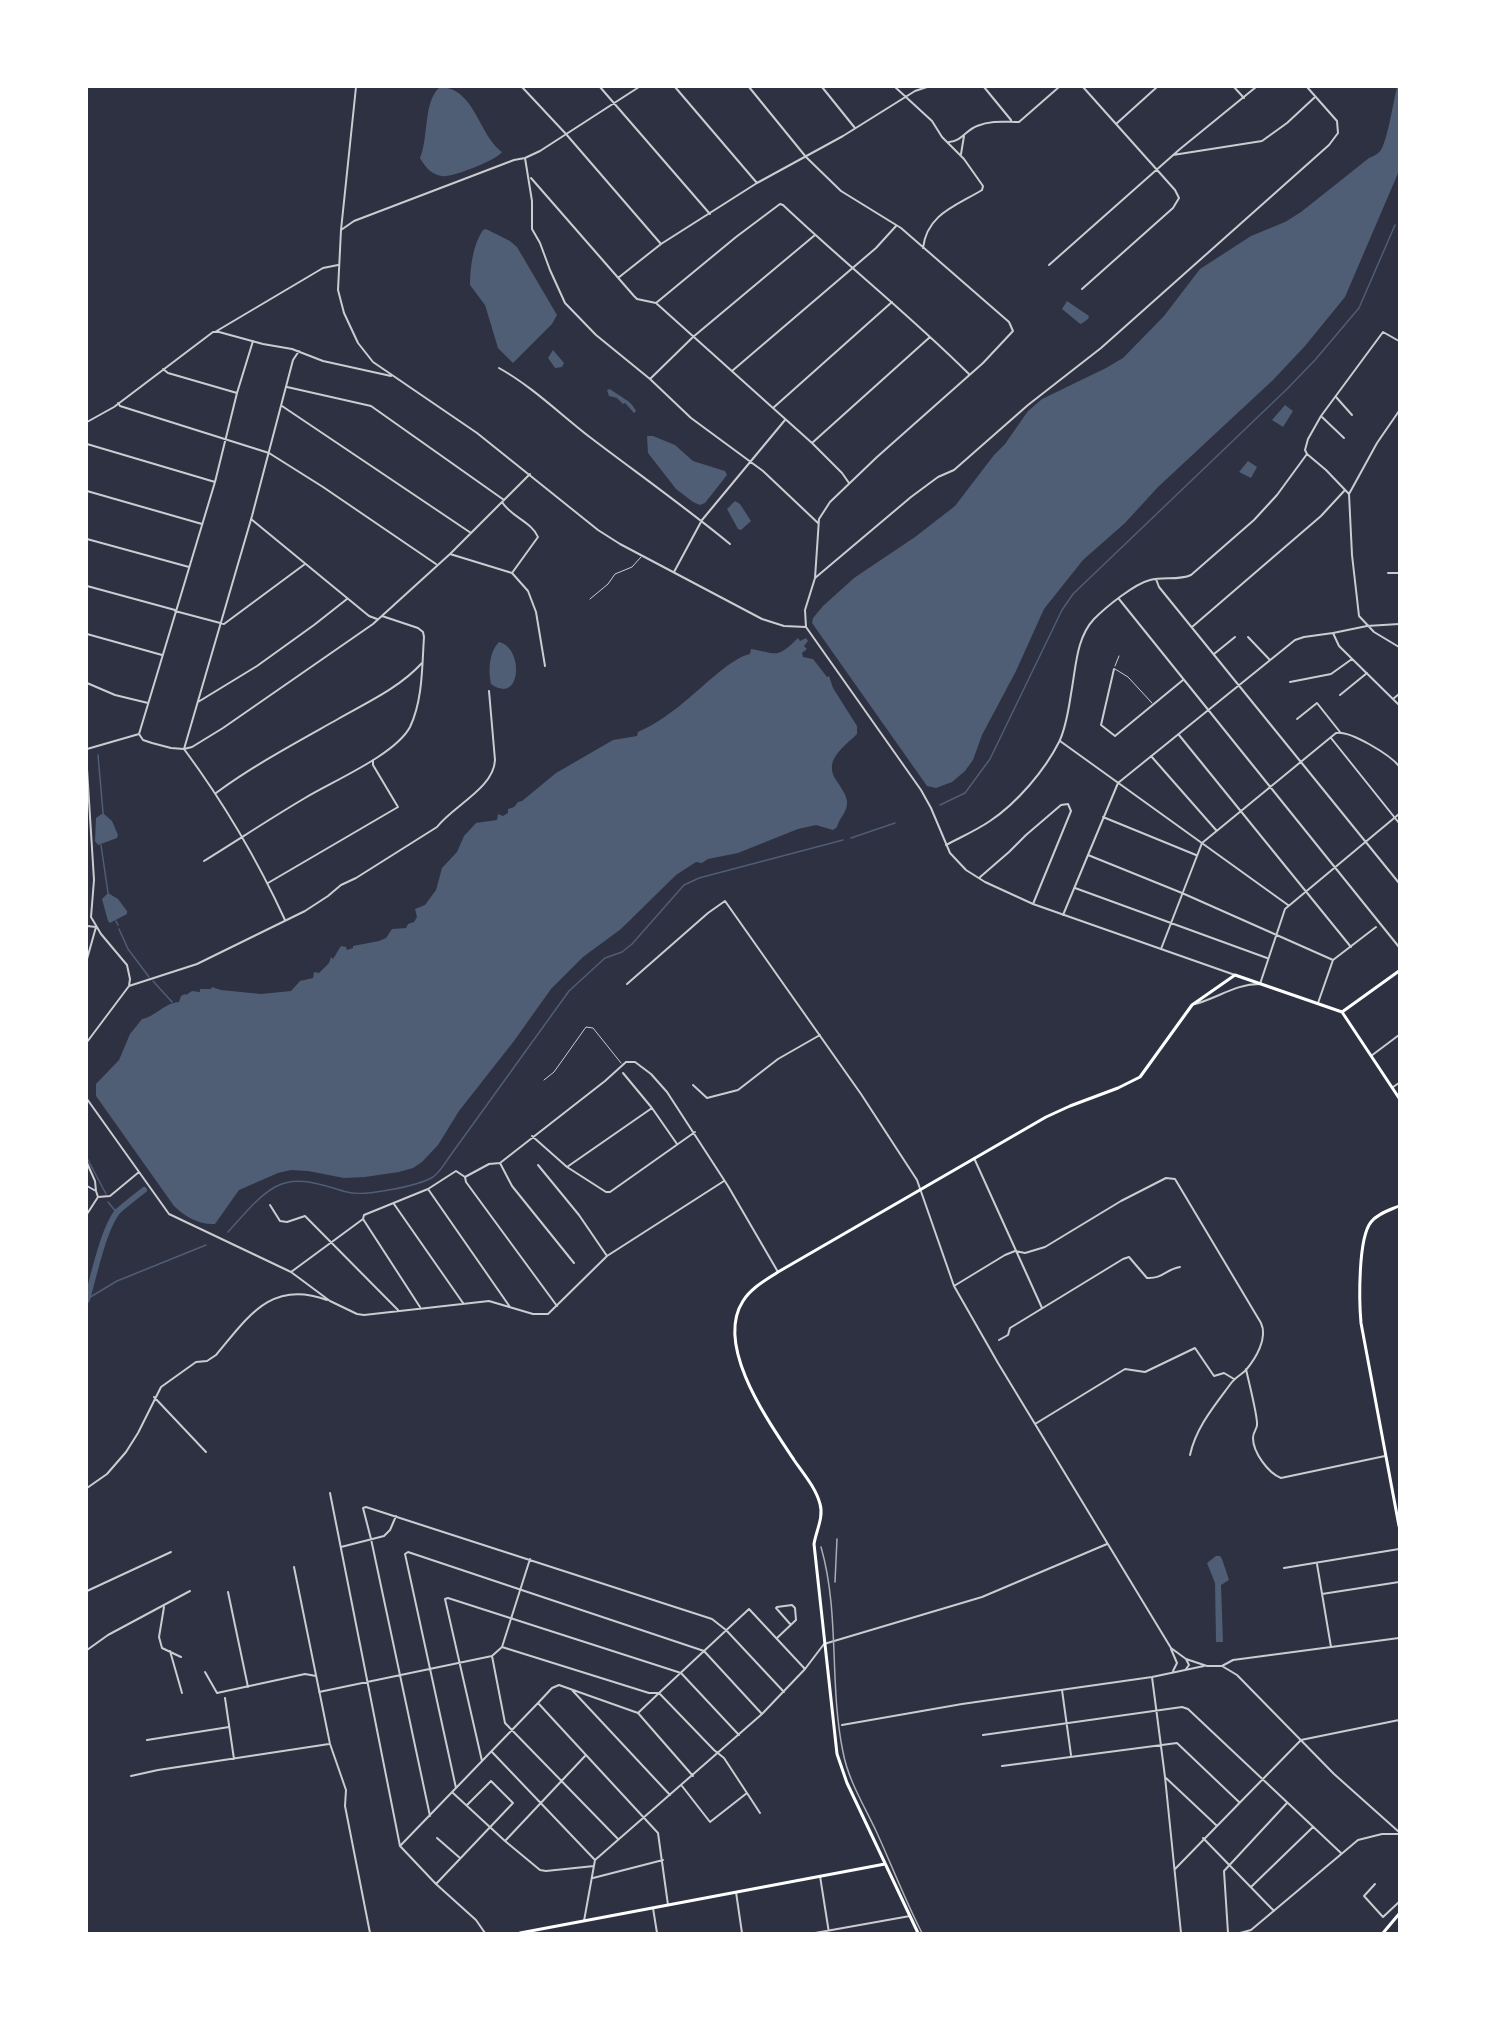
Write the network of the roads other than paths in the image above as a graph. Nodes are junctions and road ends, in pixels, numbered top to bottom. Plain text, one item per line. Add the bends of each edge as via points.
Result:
1 (356, 87) edge
2 (522, 87) edge
3 (600, 87) edge
4 (639, 87) edge
5 (675, 87) edge
6 (748, 87) edge
7 (822, 87) edge
8 (895, 87) edge
9 (927, 87) edge
10 (984, 87) edge
11 (1059, 87) edge
12 (1083, 87) edge
13 (1157, 87) edge
14 (1234, 87) edge
15 (1256, 87) edge
16 (1307, 87) edge
17 (906, 97) junction
18 (1316, 97) junction
19 (1244, 98) junction
20 (614, 103) junction
21 (1012, 121) junction
22 (1116, 124) junction
23 (855, 128) junction
24 (566, 134) junction
25 (964, 136) junction
26 (948, 142) junction
27 (1180, 149) junction
28 (1183, 154) junction
29 (1173, 155) junction
30 (962, 156) junction
31 (806, 157) junction
32 (525, 158) junction
33 (1156, 171) junction
34 (529, 176) junction
35 (757, 183) junction
36 (710, 214) junction
37 (896, 225) junction
38 (341, 230) junction
39 (815, 235) junction
40 (662, 244) junction
41 (923, 248) junction
42 (338, 265) junction
43 (1049, 266) dead end
44 (852, 269) junction
45 (618, 278) junction
46 (1082, 289) dead end
47 (892, 302) junction
48 (656, 303) junction
49 (213, 332) junction
50 (693, 337) junction
51 (930, 337) junction
52 (253, 341) junction
53 (1399, 341) edge
54 (299, 351) junction
55 (500, 368) dead end
56 (163, 369) junction
57 (732, 371) junction
58 (970, 374) junction
59 (397, 378) junction
60 (651, 379) junction
61 (286, 387) junction
62 (237, 393) junction
63 (1336, 397) junction
64 (118, 403) junction
65 (280, 405) junction
66 (773, 408) junction
67 (1399, 411) edge
68 (1352, 415) dead end
69 (1321, 416) junction
70 (785, 420) junction
71 (87, 422) edge
72 (1344, 438) dead end
73 (227, 440) junction
74 (812, 443) junction
75 (87, 444) edge
76 (269, 453) junction
77 (1307, 454) junction
78 (750, 460) junction
79 (530, 474) junction
80 (214, 482) junction
81 (849, 483) junction
82 (1345, 490) junction
83 (87, 491) edge
84 (1349, 494) junction
85 (503, 501) junction
86 (251, 519) junction
87 (702, 520) junction
88 (202, 524) junction
89 (818, 524) junction
90 (471, 533) junction
91 (87, 539) edge
92 (730, 544) dead end
93 (450, 554) junction
94 (642, 555) junction
95 (305, 564) junction
96 (437, 565) junction
97 (189, 567) junction
98 (674, 572) junction
99 (512, 573) junction
100 (1388, 573) dead end
101 (1399, 573) edge
102 (814, 578) junction
103 (1156, 579) junction
104 (87, 586) edge
105 (347, 598) junction
106 (590, 599) dead end
107 (1119, 599) junction
108 (175, 610) junction
109 (382, 616) junction
110 (378, 620) junction
111 (220, 624) junction
112 (1399, 624) edge
113 (1366, 626) junction
114 (806, 627) junction
115 (1192, 627) junction
116 (1333, 633) junction
117 (87, 634) edge
118 (1235, 637) dead end
119 (1248, 637) dead end
120 (1399, 647) edge
121 (1213, 654) junction
122 (162, 655) junction
123 (1119, 656) dead end
124 (1352, 659) junction
125 (1269, 660) junction
126 (422, 663) junction
127 (545, 666) dead end
128 (1114, 669) junction
129 (1367, 673) junction
130 (1183, 680) junction
131 (1290, 682) dead end
132 (87, 683) edge
133 (1238, 685) junction
134 (489, 691) dead end
135 (1399, 694) edge
136 (1340, 695) dead end
137 (1393, 699) junction
138 (198, 702) junction
139 (148, 703) junction
140 (1153, 705) junction
141 (1399, 705) edge
142 (1209, 710) junction
143 (1297, 719) dead end
144 (1340, 732) junction
145 (139, 734) junction
146 (1178, 734) junction
147 (1331, 738) junction
148 (1060, 741) junction
149 (87, 749) edge
150 (184, 749) junction
151 (1151, 756) junction
152 (373, 760) junction
153 (1301, 762) junction
154 (1399, 766) edge
155 (87, 769) edge
156 (1118, 783) junction
157 (1270, 787) junction
158 (216, 793) junction
159 (1241, 810) junction
160 (1399, 814) edge
161 (1103, 817) junction
162 (1395, 818) junction
163 (1399, 823) edge
164 (1216, 830) junction
165 (243, 837) junction
166 (1202, 843) junction
167 (1366, 843) junction
168 (946, 845) junction
169 (1088, 855) junction
170 (1196, 855) junction
171 (204, 861) dead end
172 (1336, 867) junction
173 (979, 878) junction
174 (268, 883) junction
175 (1399, 883) edge
176 (1074, 887) junction
177 (1305, 891) junction
178 (1182, 893) junction
179 (1033, 904) junction
180 (1288, 905) junction
181 (1063, 915) junction
182 (285, 920) junction
183 (1171, 922) junction
184 (87, 926) edge
185 (96, 927) junction
186 (1376, 927) dead end
187 (1276, 935) junction
188 (1351, 947) junction
189 (1399, 947) edge
190 (1161, 949) junction
191 (1267, 958) junction
192 (87, 959) edge
193 (1333, 960) junction
194 (1399, 971) edge
195 (1235, 975) junction
196 (627, 984) dead end
197 (1260, 984) junction
198 (129, 986) junction
199 (1317, 1004) junction
200 (1192, 1005) junction
201 (1342, 1012) junction
202 (820, 1035) junction
203 (1399, 1035) edge
204 (87, 1042) edge
205 (1371, 1056) junction
206 (622, 1066) junction
207 (623, 1073) dead end
208 (544, 1080) dead end
209 (1399, 1083) edge
210 (693, 1085) dead end
211 (1393, 1088) junction
212 (1399, 1098) edge
213 (87, 1099) edge
214 (652, 1108) junction
215 (694, 1132) junction
216 (532, 1136) junction
217 (677, 1144) junction
218 (974, 1158) junction
219 (87, 1163) edge
220 (500, 1163) junction
221 (537, 1165) dead end
222 (567, 1167) junction
223 (140, 1172) junction
224 (465, 1177) junction
225 (724, 1181) junction
226 (87, 1186) edge
227 (428, 1190) junction
228 (920, 1190) junction
229 (96, 1191) junction
230 (98, 1197) junction
231 (394, 1204) junction
232 (270, 1205) dead end
233 (1399, 1206) edge
234 (87, 1214) edge
235 (363, 1219) junction
236 (330, 1242) junction
237 (1016, 1251) junction
238 (607, 1256) junction
239 (574, 1263) dead end
240 (1180, 1267) dead end
241 (291, 1272) junction
242 (778, 1272) junction
243 (954, 1286) junction
244 (330, 1301) junction
245 (463, 1303) junction
246 (510, 1307) junction
247 (557, 1307) junction
248 (420, 1308) junction
249 (1042, 1308) junction
250 (398, 1310) junction
251 (999, 1340) dead end
252 (1246, 1369) junction
253 (1234, 1379) junction
254 (154, 1397) junction
255 (1035, 1424) junction
256 (206, 1452) dead end
257 (1190, 1455) dead end
258 (1386, 1455) junction
259 (87, 1488) edge
260 (330, 1493) dead end
261 (396, 1516) junction
262 (1399, 1526) edge
263 (371, 1539) junction
264 (1107, 1544) junction
265 (341, 1547) junction
266 (1399, 1549) edge
267 (171, 1552) dead end
268 (530, 1559) junction
269 (1317, 1563) junction
270 (294, 1567) dead end
271 (1284, 1569) dead end
272 (1399, 1582) edge
273 (520, 1589) junction
274 (87, 1591) edge
275 (190, 1591) dead end
276 (228, 1592) dead end
277 (1322, 1594) junction
278 (164, 1605) junction
279 (510, 1618) junction
280 (791, 1625) junction
281 (726, 1630) junction
282 (777, 1638) junction
283 (1399, 1638) edge
284 (824, 1644) junction
285 (502, 1647) junction
286 (1331, 1647) junction
287 (1171, 1648) junction
288 (87, 1650) edge
289 (704, 1651) junction
290 (170, 1652) junction
291 (492, 1656) junction
292 (181, 1657) dead end
293 (1185, 1659) junction
294 (460, 1662) junction
295 (1177, 1664) junction
296 (1207, 1666) junction
297 (1222, 1666) junction
298 (431, 1668) junction
299 (805, 1669) junction
300 (1184, 1670) junction
301 (205, 1672) dead end
302 (1170, 1672) junction
303 (681, 1673) junction
304 (400, 1675) junction
305 (316, 1676) junction
306 (1152, 1677) junction
307 (368, 1681) junction
308 (249, 1687) junction
309 (571, 1689) junction
310 (1062, 1690) junction
311 (319, 1692) junction
312 (784, 1692) junction
313 (182, 1693) dead end
314 (659, 1694) junction
315 (225, 1698) dead end
316 (538, 1703) junction
317 (1157, 1711) junction
318 (638, 1713) junction
319 (762, 1714) junction
320 (1399, 1720) edge
321 (842, 1725) dead end
322 (1067, 1725) junction
323 (229, 1727) junction
324 (513, 1730) junction
325 (740, 1735) junction
326 (982, 1735) dead end
327 (147, 1740) dead end
328 (1301, 1740) junction
329 (330, 1744) junction
330 (1161, 1745) junction
331 (492, 1752) junction
332 (719, 1753) junction
333 (586, 1755) junction
334 (1071, 1756) junction
335 (234, 1759) junction
336 (482, 1761) junction
337 (1002, 1766) dead end
338 (131, 1776) dead end
339 (693, 1776) junction
340 (1165, 1777) junction
341 (1262, 1779) junction
342 (562, 1780) junction
343 (682, 1786) junction
344 (456, 1788) junction
345 (453, 1793) junction
346 (747, 1793) junction
347 (670, 1795) junction
348 (1239, 1802) junction
349 (541, 1803) junction
350 (1287, 1803) junction
351 (467, 1805) junction
352 (760, 1813) dead end
353 (430, 1816) junction
354 (644, 1817) junction
355 (1216, 1825) junction
356 (490, 1827) junction
357 (1313, 1827) junction
358 (1399, 1833) edge
359 (437, 1838) dead end
360 (1203, 1838) junction
361 (618, 1839) junction
362 (505, 1841) junction
363 (400, 1846) junction
364 (1341, 1853) junction
365 (460, 1858) junction
366 (595, 1860) junction
367 (663, 1860) junction
368 (1224, 1860) junction
369 (885, 1864) junction
370 (1230, 1865) junction
371 (594, 1866) junction
372 (1175, 1869) junction
373 (1224, 1871) junction
374 (820, 1876) junction
375 (592, 1878) junction
376 (436, 1884) junction
377 (1376, 1884) dead end
378 (1251, 1887) junction
379 (736, 1892) junction
380 (1399, 1902) edge
381 (668, 1905) junction
382 (653, 1908) junction
383 (1274, 1911) junction
384 (1399, 1914) edge
385 (910, 1916) junction
386 (584, 1921) junction
387 (829, 1932) edge
388 (370, 1933) edge
389 (484, 1933) edge
390 (520, 1933) edge
391 (657, 1933) edge
392 (742, 1933) edge
393 (815, 1933) edge
394 (918, 1933) edge
395 (1181, 1933) edge
396 (1228, 1933) edge
397 (1240, 1933) edge
398 (1383, 1933) edge

1 - 38 street
2 - 24 street
3 - 20 street
4 - 20 street
5 - 35 street
6 - 31 street
7 - 23 street
8 - 17 street
9 - 17 street
10 - 21 street
11 - 21 street via 1021,120
12 - 22 street
13 - 22 street
14 - 19 street
15 - 19 street
16 - 18 street
17 - 23 street
17 - 26 street
18 - 28 street via 1262,141
18 - 102 street via 1337,121 1335,139 1070,374
19 - 27 street
20 - 24 street
20 - 36 street
21 - 25 street via 997,120 976,126
22 - 33 street
23 - 31 street
24 - 32 street
24 - 40 street
25 - 26 street
25 - 30 street
26 - 30 street
27 - 28 street
27 - 29 street
28 - 29 street
29 - 33 street
30 - 41 street via 981,182 982,190 941,213 926,233
31 - 35 street
31 - 37 street via 841,191
32 - 34 street
32 - 38 street via 354,221
33 - 43 street
33 - 46 street via 1179,198 1173,208
34 - 45 street
34 - 60 street via 532,229 565,303 596,335
35 - 36 street
36 - 40 street
37 - 41 street
37 - 44 street
38 - 42 street
39 - 44 street
39 - 48 street via 783,205 776,206
39 - 50 street
40 - 45 street
41 - 58 street via 1012,327 1011,334
42 - 49 street via 323,268
42 - 59 street via 340,303 358,343 374,362
44 - 47 street
44 - 57 street
45 - 48 street via 637,299
47 - 51 street
47 - 66 street
48 - 50 street
49 - 52 street
49 - 56 street
50 - 57 street
50 - 60 street
51 - 58 street
51 - 74 street
52 - 54 street
52 - 62 street
53 - 63 street via 1383,332
54 - 59 street via 323,361
54 - 61 street
55 - 87 street
56 - 62 street
56 - 64 street
57 - 66 street
58 - 81 street
59 - 79 street
60 - 78 street via 692,418
61 - 65 street
61 - 85 street via 371,406
62 - 73 street
63 - 68 street
63 - 69 street
64 - 71 street
64 - 73 street
65 - 76 street
65 - 90 street
66 - 70 street
67 - 84 street
69 - 72 street
69 - 77 street via 1308,439
70 - 74 street
70 - 78 street
73 - 76 street
73 - 80 street
74 - 81 street
75 - 80 street
76 - 86 street
76 - 96 street
77 - 82 street
77 - 103 street via 1254,520 1191,575
78 - 87 street
78 - 89 street
79 - 85 street
79 - 94 street via 598,530
80 - 88 street
81 - 89 street via 830,502
82 - 84 street
82 - 115 street via 1321,516
83 - 88 street
84 - 113 street via 1359,616
85 - 90 street
85 - 99 street via 511,514 533,528 538,537
86 - 95 street
86 - 111 street
87 - 92 street
87 - 98 street
88 - 97 street
89 - 102 street
90 - 93 street
91 - 97 street
93 - 96 street
93 - 99 street
94 - 98 street
94 - 106 lane
95 - 105 street
95 - 111 street
96 - 109 street
97 - 108 street
98 - 114 street via 762,619
99 - 127 street via 533,601
100 - 101 street
102 - 114 street
103 - 107 street
103 - 115 street
104 - 108 street
105 - 110 street
105 - 138 street via 256,666
107 - 130 street
107 - 148 street via 1094,619 1084,633
108 - 111 street
108 - 122 street
109 - 110 street
109 - 126 street via 423,632
110 - 150 street via 223,728
111 - 138 street
112 - 113 street
113 - 116 street
113 - 120 street
114 - 168 street via 921,790
115 - 121 street
116 - 124 street
116 - 125 street via 1295,640
117 - 122 street
118 - 121 street
119 - 125 street
121 - 133 street
122 - 139 street
123 - 128 lane
124 - 129 street
124 - 131 street via 1330,674
125 - 133 street
126 - 152 street via 410,727 400,740
126 - 158 street via 411,676 381,695
128 - 140 lane via 1128,676
128 - 140 street via 1102,727 1115,736
129 - 136 street
129 - 137 street
130 - 140 street
130 - 142 street
132 - 139 street
133 - 142 street
133 - 153 street
134 - 182 street via 495,763 476,792 437,827
135 - 137 street
137 - 141 street
138 - 150 street
139 - 145 street
142 - 146 street
142 - 157 street
143 - 144 street via 1317,703
144 - 147 street
144 - 154 street via 1389,756
145 - 149 street
145 - 150 street via 152,743
146 - 151 street
146 - 159 street
147 - 153 street
147 - 162 street
148 - 156 street
148 - 168 street via 1037,775 1011,803 991,820
150 - 158 street
151 - 156 street
151 - 164 street
152 - 165 street
152 - 174 street via 398,807
153 - 157 street
153 - 167 street
155 - 185 street via 94,879 91,917
156 - 161 street
156 - 166 street
157 - 159 street
157 - 172 street
158 - 165 street
159 - 164 street
159 - 177 street
160 - 162 street
161 - 169 street
161 - 170 street
162 - 163 street
162 - 167 street
164 - 166 street
165 - 171 street
165 - 174 street
166 - 170 street
166 - 180 street
167 - 172 street
167 - 175 street
168 - 173 street via 957,862
169 - 176 street
169 - 178 street
170 - 178 street
172 - 177 street
172 - 189 street
173 - 179 street
173 - 179 street via 1061,805 1068,804 1071,811
174 - 182 street
176 - 181 street
176 - 183 street
177 - 180 street
177 - 188 street
178 - 183 street
178 - 187 street
179 - 181 street
180 - 187 street
181 - 190 street
182 - 198 street via 197,964
183 - 190 street
183 - 191 street
184 - 185 street
185 - 192 street
185 - 198 street via 127,964
186 - 188 street
187 - 191 street
187 - 193 street
188 - 193 street
190 - 195 street
191 - 197 street
193 - 199 street
194 - 201 main road
195 - 197 main road
195 - 200 main road
196 - 202 street via 724,901
197 - 199 main road
197 - 200 street via 1229,989
198 - 204 street
199 - 201 main road
200 - 218 main road via 1140,1077 1046,1117
201 - 205 main road
202 - 210 street via 778,1059 738,1090 707,1098
202 - 228 street
203 - 205 street
205 - 211 main road
206 - 208 lane via 593,1028 586,1027
206 - 215 street via 635,1062 651,1074
206 - 216 street
207 - 214 street
209 - 211 street
211 - 212 main road
213 - 223 street
214 - 217 street
214 - 222 street
215 - 217 street
215 - 225 street
216 - 220 street
216 - 222 street
217 - 222 street via 610,1192
218 - 228 main road
218 - 237 street
219 - 229 street
220 - 224 street via 489,1164
220 - 239 street via 512,1186
221 - 238 street
223 - 230 street via 110,1196
223 - 241 street via 169,1214
224 - 227 street via 456,1171
224 - 247 street
225 - 238 street
225 - 242 street
226 - 229 street
227 - 231 street
227 - 246 street
228 - 242 main road
228 - 243 street
229 - 230 street
230 - 234 street
231 - 235 street via 364,1215
231 - 245 street
232 - 236 street via 280,1221 305,1216
233 - 258 main road via 1379,1215 1367,1229 1360,1281 1361,1323
235 - 236 street
235 - 248 street
236 - 241 street
236 - 250 street
237 - 243 street
237 - 249 street
237 - 252 street via 1025,1253 1045,1247 1112,1206 1173,1177 1263,1328 1264,1336
238 - 247 street
240 - 249 street via 1158,1278 1147,1278 1129,1257
241 - 244 street
242 - 284 main road via 742,1301 736,1320 735,1347 768,1419 820,1505 814,1544
243 - 255 street
244 - 250 street via 357,1314
244 - 254 street via 297,1294 266,1301 216,1355 196,1362 160,1387
245 - 246 street via 489,1301
245 - 248 street
246 - 247 street via 542,1316
248 - 250 street
249 - 251 street via 1010,1328 1008,1335
252 - 253 street
252 - 258 street via 1257,1426 1253,1435 1255,1447 1275,1476 1281,1478
253 - 255 street via 1227,1374 1212,1374 1195,1348 1145,1372 1125,1369
253 - 257 street via 1200,1427
254 - 256 street
254 - 259 street via 126,1452 107,1474
255 - 264 street
258 - 262 main road
260 - 265 street
261 - 263 street via 388,1534
261 - 263 street via 363,1508
261 - 268 street
263 - 265 street
263 - 304 street
264 - 284 street via 982,1597
264 - 287 street
265 - 307 street
266 - 269 street
267 - 274 street
268 - 273 street
268 - 281 street via 712,1619
269 - 271 street
269 - 277 street
270 - 305 street
272 - 277 street
273 - 279 street
273 - 289 street
273 - 298 street via 405,1554
275 - 278 street
276 - 308 street
277 - 286 street
278 - 288 street
278 - 290 street via 159,1637 162,1648
279 - 285 street
279 - 294 street via 445,1599
279 - 303 street
280 - 280 street via 796,1620 795,1608 777,1607
280 - 282 street
281 - 282 street via 749,1609
281 - 289 street
281 - 312 street
282 - 299 street
283 - 286 street
284 - 299 street
284 - 369 main road via 837,1754
285 - 291 street
285 - 314 street
286 - 297 street via 1233,1660
287 - 293 street
287 - 295 street
289 - 303 street
289 - 319 street
290 - 292 street
290 - 313 street
291 - 294 street
291 - 324 street via 506,1723
293 - 295 street
293 - 296 street
293 - 300 street via 1189,1664
294 - 298 street
294 - 336 street
295 - 300 street
295 - 302 street
296 - 297 street
296 - 300 street
297 - 328 street via 1246,1683
298 - 304 street
298 - 344 street
299 - 312 street
300 - 302 street
301 - 308 street via 217,1693
302 - 306 street
303 - 314 street
303 - 325 street
304 - 307 street
304 - 353 street
305 - 308 street via 305,1674
305 - 311 street
306 - 310 street
306 - 317 street
307 - 311 street
307 - 363 street
309 - 316 street via 559,1685
309 - 318 street
309 - 347 street
310 - 321 street
310 - 322 street
311 - 329 street
312 - 319 street
314 - 318 street
314 - 332 street
315 - 323 street
316 - 324 street
316 - 333 street
317 - 322 street
317 - 330 street
317 - 341 street via 1188,1708
318 - 339 street
319 - 325 street
320 - 328 street
322 - 326 street
322 - 334 street
323 - 327 street
323 - 335 street
324 - 331 street
324 - 342 street
325 - 332 street
328 - 341 street
328 - 358 street
329 - 335 street
329 - 388 street via 346,1790 345,1806
330 - 334 street
330 - 340 street
330 - 348 street via 1182,1746
331 - 336 street
331 - 349 street
332 - 339 street
332 - 346 street
333 - 342 street
333 - 354 street
334 - 337 street
335 - 338 street
336 - 344 street
339 - 343 street
340 - 355 street
340 - 372 street
341 - 348 street
341 - 350 street
342 - 349 street
342 - 361 street
343 - 346 street via 710,1822
343 - 347 street
344 - 345 street
345 - 351 street
345 - 353 street
346 - 352 street
347 - 354 street
348 - 355 street
349 - 362 street
349 - 366 street
350 - 357 street
350 - 370 street
351 - 356 street
351 - 356 street via 491,1781 513,1803
353 - 363 street
354 - 361 street
354 - 367 street via 658,1833
355 - 360 street
356 - 362 street
356 - 365 street
357 - 364 street
357 - 378 street
358 - 364 street via 1358,1840
359 - 365 street
360 - 368 street
360 - 372 street
361 - 366 street
362 - 371 street via 540,1870
363 - 376 street
364 - 383 street
365 - 376 street
366 - 371 street
367 - 375 street
367 - 381 street
368 - 370 street
368 - 373 street
369 - 374 main road
369 - 385 main road
370 - 373 street
370 - 378 street
371 - 375 street
372 - 395 street
373 - 396 street
374 - 379 main road
374 - 387 street
375 - 386 street
376 - 389 street via 476,1920
377 - 380 street via 1364,1896 1383,1917
378 - 383 street
379 - 381 main road
379 - 392 street
381 - 382 main road
382 - 386 main road
382 - 391 street
383 - 397 street via 1251,1930
384 - 398 main road
385 - 387 street
385 - 394 main road
386 - 390 main road
387 - 393 street

